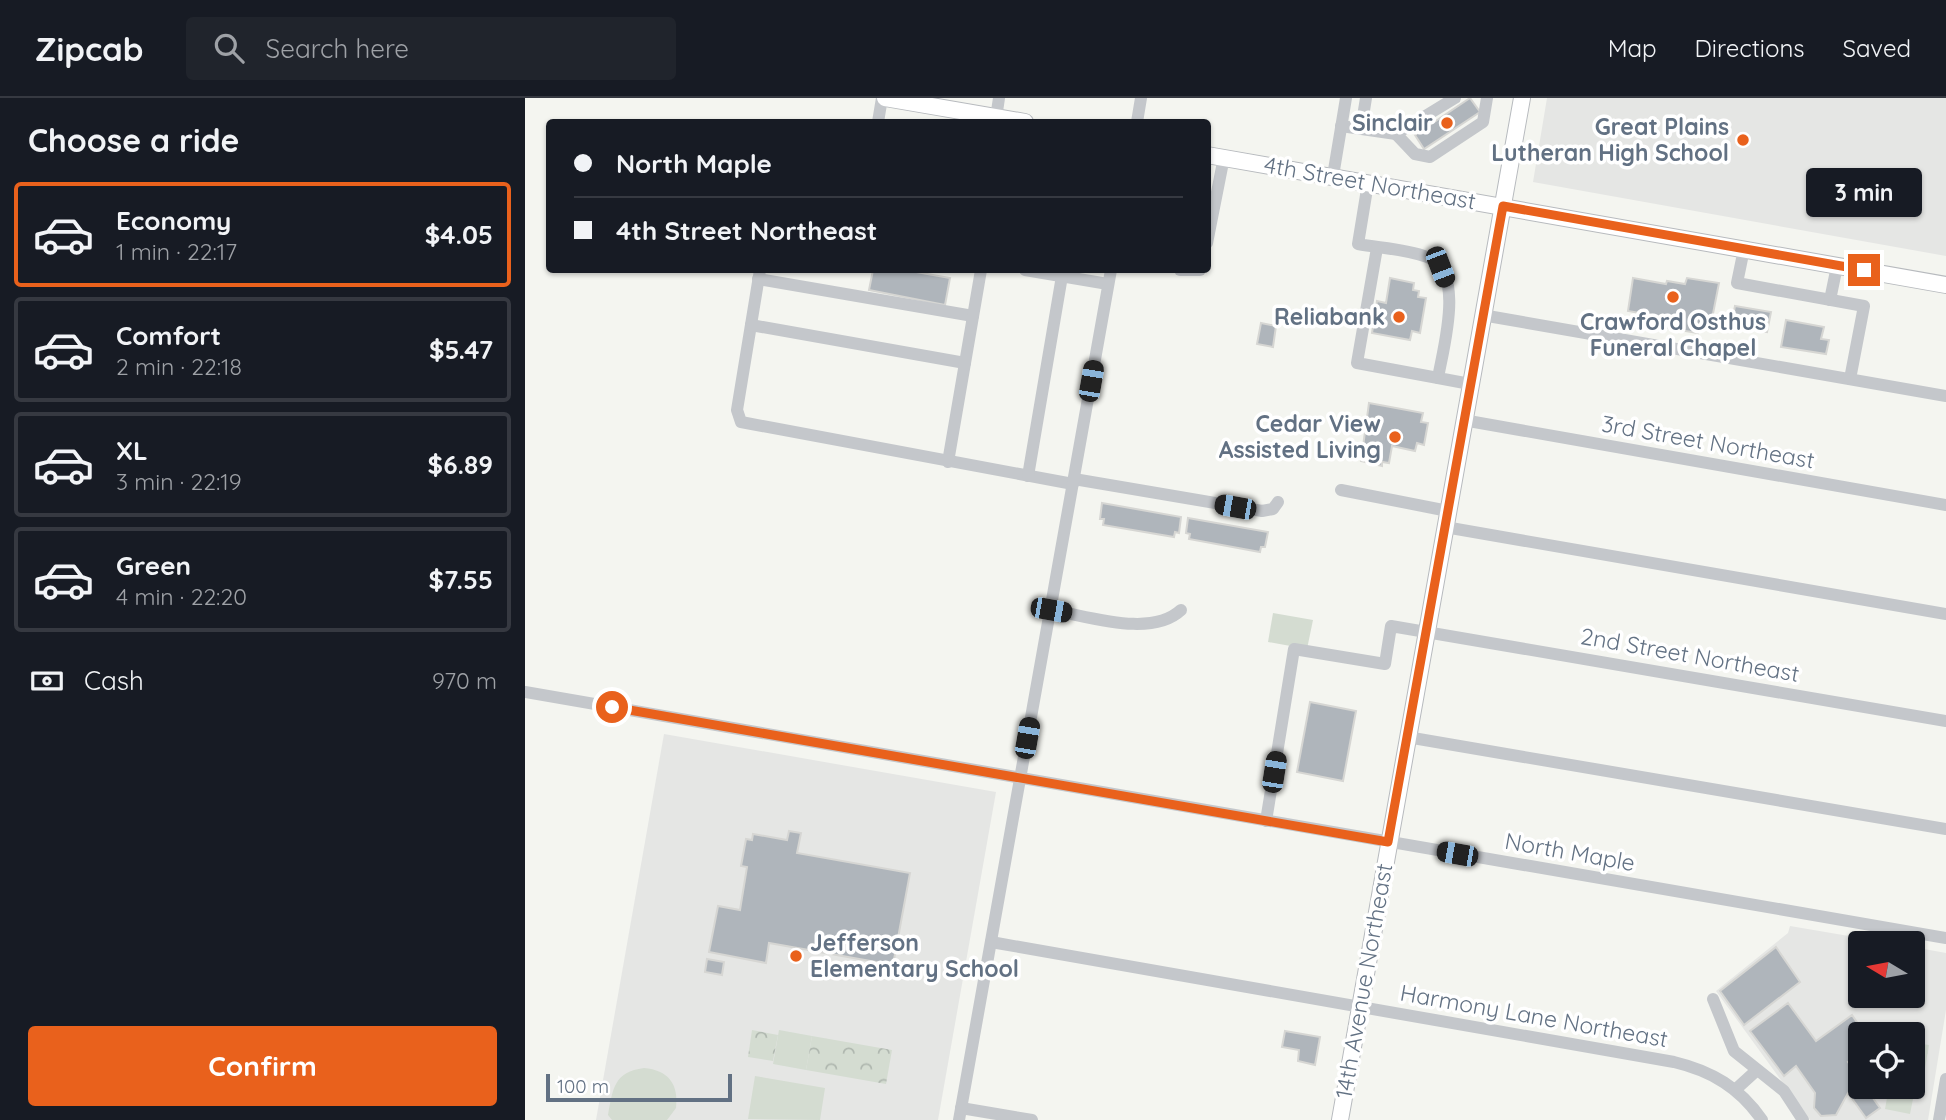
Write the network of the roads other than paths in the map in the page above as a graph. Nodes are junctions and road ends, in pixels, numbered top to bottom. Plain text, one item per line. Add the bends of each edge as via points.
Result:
1 (884, 98) edge
2 (999, 98) edge
3 (1141, 98) edge
4 (1346, 98) edge
5 (1366, 98) edge
6 (1455, 98) edge
7 (1487, 98) edge
8 (1522, 98) edge
9 (996, 117) junction
10 (879, 119) edge
11 (1008, 119) edge
12 (1138, 119) edge
13 (1341, 126) junction
14 (1361, 129) junction
15 (1396, 134) junction
16 (1216, 156) edge
17 (1333, 176) junction
18 (1369, 183) junction
19 (1503, 206) junction
20 (1211, 209) edge
21 (1377, 248) junction
22 (1744, 249) junction
23 (1837, 265) junction
24 (980, 273) edge
25 (1044, 273) edge
26 (1110, 273) edge
27 (759, 274) edge
28 (1062, 276) junction
29 (1108, 284) junction
30 (1946, 285) edge
31 (1830, 300) junction
32 (1482, 315) junction
33 (973, 316) junction
34 (751, 326) junction
35 (965, 363) junction
36 (1438, 378) junction
37 (1850, 379) junction
38 (1470, 384) junction
39 (1946, 396) edge
40 (1463, 420) junction
41 (948, 462) junction
42 (1028, 476) junction
43 (1073, 482) junction
44 (1341, 490) dead end
45 (1278, 502) dead end
46 (1946, 505) edge
47 (1446, 519) junction
48 (1051, 610) junction
49 (1181, 610) dead end
50 (1946, 614) edge
51 (1427, 631) junction
52 (525, 692) edge
53 (1946, 721) edge
54 (1408, 737) junction
55 (1020, 778) junction
56 (1266, 821) junction
57 (1946, 829) edge
58 (1388, 842) junction
59 (1946, 938) edge
60 (991, 942) junction
61 (1713, 999) dead end
62 (1360, 1006) junction
63 (1757, 1070) junction
64 (1946, 1079) edge
65 (1735, 1090) junction
66 (960, 1114) edge
67 (1032, 1120) edge
68 (1340, 1120) edge
69 (1762, 1120) edge
70 (1803, 1120) edge
71 (1939, 1120) edge

1 - 9 main road
1 - 10 street
2 - 9 street
3 - 12 street
4 - 13 street
5 - 14 street
6 - 15 street
7 - 15 street via 1483,122 1430,157 1415,154
8 - 19 main road, 14th Avenue Northeast
9 - 11 main road
13 - 14 street
13 - 17 street
14 - 15 street
16 - 17 main road, 4th Street Northeast
16 - 20 street
17 - 18 main road, 4th Street Northeast
18 - 19 main road, 4th Street Northeast
18 - 21 street via 1358,244
19 - 22 main road, 4th Street Northeast
19 - 32 main road, 14th Avenue Northeast
21 - 36 street via 1429,257 1440,267 1451,296
21 - 36 street via 1357,363
22 - 23 main road, 4th Street Northeast
22 - 31 street via 1737,283
23 - 30 main road, 4th Street Northeast
23 - 31 street
24 - 33 street
25 - 28 street
26 - 29 street
27 - 33 street
27 - 34 street
28 - 29 street
28 - 42 street
29 - 43 street
31 - 37 street via 1864,306
32 - 37 street
32 - 38 main road, 14th Avenue Northeast
33 - 35 street
34 - 35 street
34 - 41 street via 737,410 741,422
35 - 41 street
36 - 38 street
37 - 39 street
38 - 40 main road, 14th Avenue Northeast
40 - 46 street, 3rd Street Northeast
40 - 47 main road, 14th Avenue Northeast
41 - 42 street
42 - 43 street
43 - 45 street via 1262,511 1273,509
43 - 48 street
44 - 47 street
47 - 50 street
47 - 51 main road, 14th Avenue Northeast
48 - 49 street via 1151,625 1173,618
48 - 55 street
51 - 53 street, 2nd Street Northeast
51 - 54 main road, 14th Avenue Northeast
51 - 56 street, 2nd Street Northeast via 1391,625 1385,664 1294,649
52 - 55 street, North Maple
54 - 57 street
54 - 58 main road, 14th Avenue Northeast
55 - 56 street, North Maple
55 - 60 street
56 - 58 street, North Maple
58 - 59 street, North Maple
58 - 62 main road, 14th Avenue Northeast
60 - 62 street, Harmony Lane Northeast
60 - 66 street
61 - 63 street via 1734,1051
62 - 65 street, Harmony Lane Northeast via 1674,1062 1713,1075
62 - 68 main road, 14th Avenue Northeast
63 - 65 street
63 - 70 street via 1784,1091
64 - 71 street
65 - 69 street, Harmony Lane Northeast
66 - 67 street

